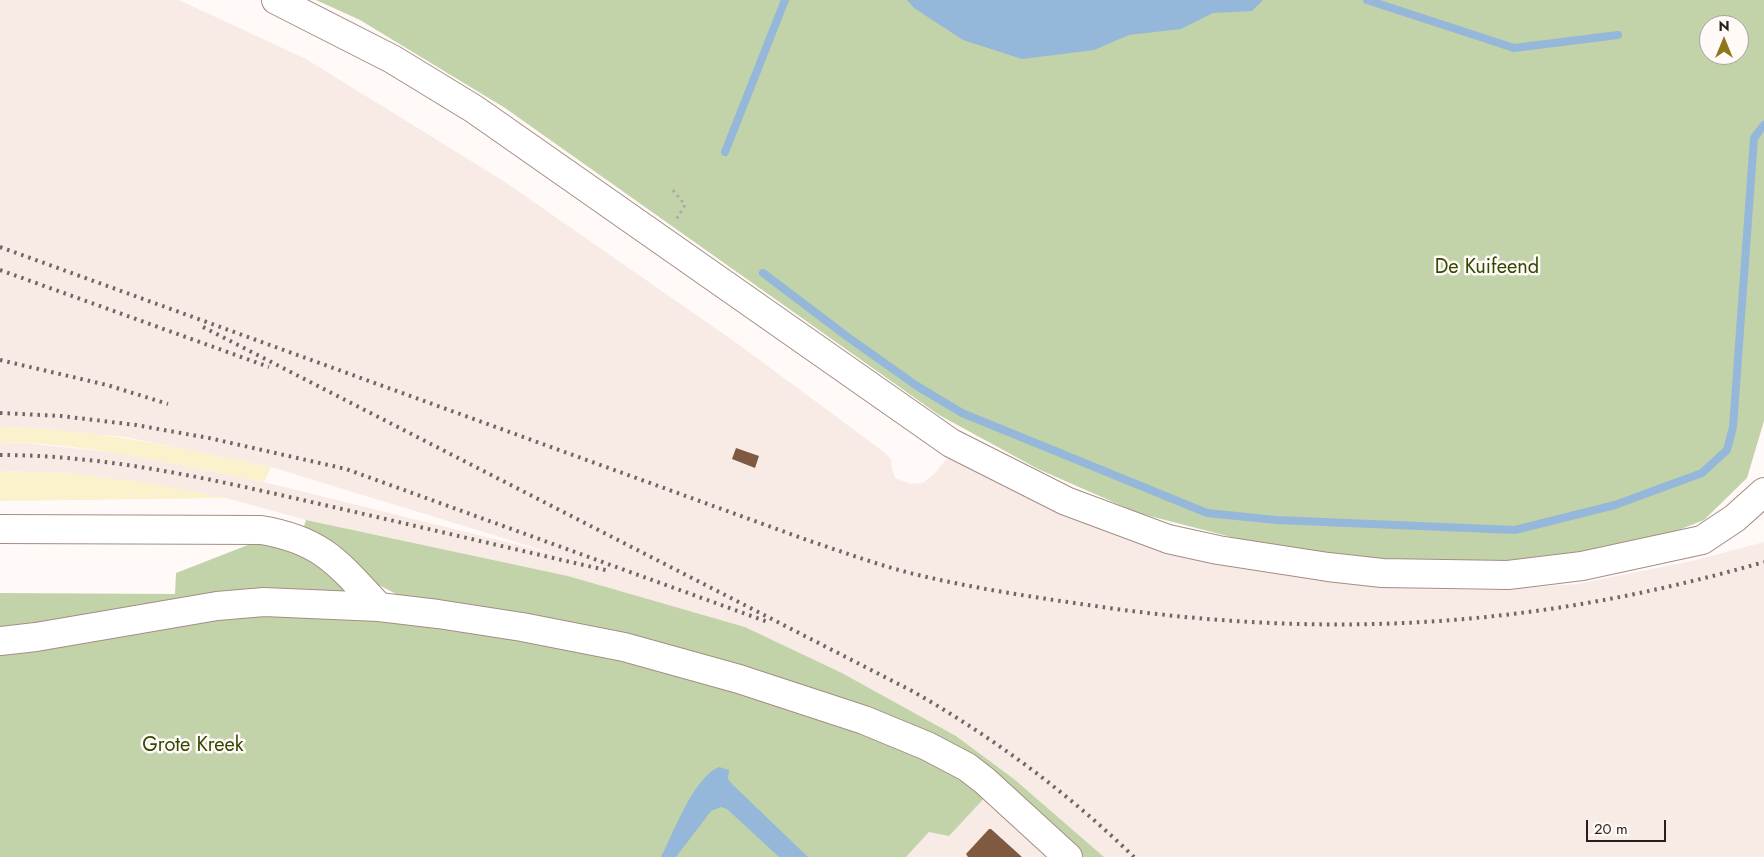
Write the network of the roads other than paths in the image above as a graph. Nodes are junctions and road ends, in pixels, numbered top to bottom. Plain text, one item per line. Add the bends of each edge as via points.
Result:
1 (276, 0) edge
2 (1764, 492) edge
3 (0, 529) edge
4 (379, 608) junction
5 (0, 641) edge
6 (1068, 857) edge

1 - 2 street via 392,59 474,109 951,443 1066,501 1168,539 1218,550 1382,573 1508,575 1582,566 1702,540 1735,518
3 - 4 street via 261,530 288,534 312,544 330,557
4 - 5 street via 303,602 242,603
4 - 6 street via 522,627 608,643 739,679 864,720 967,767

